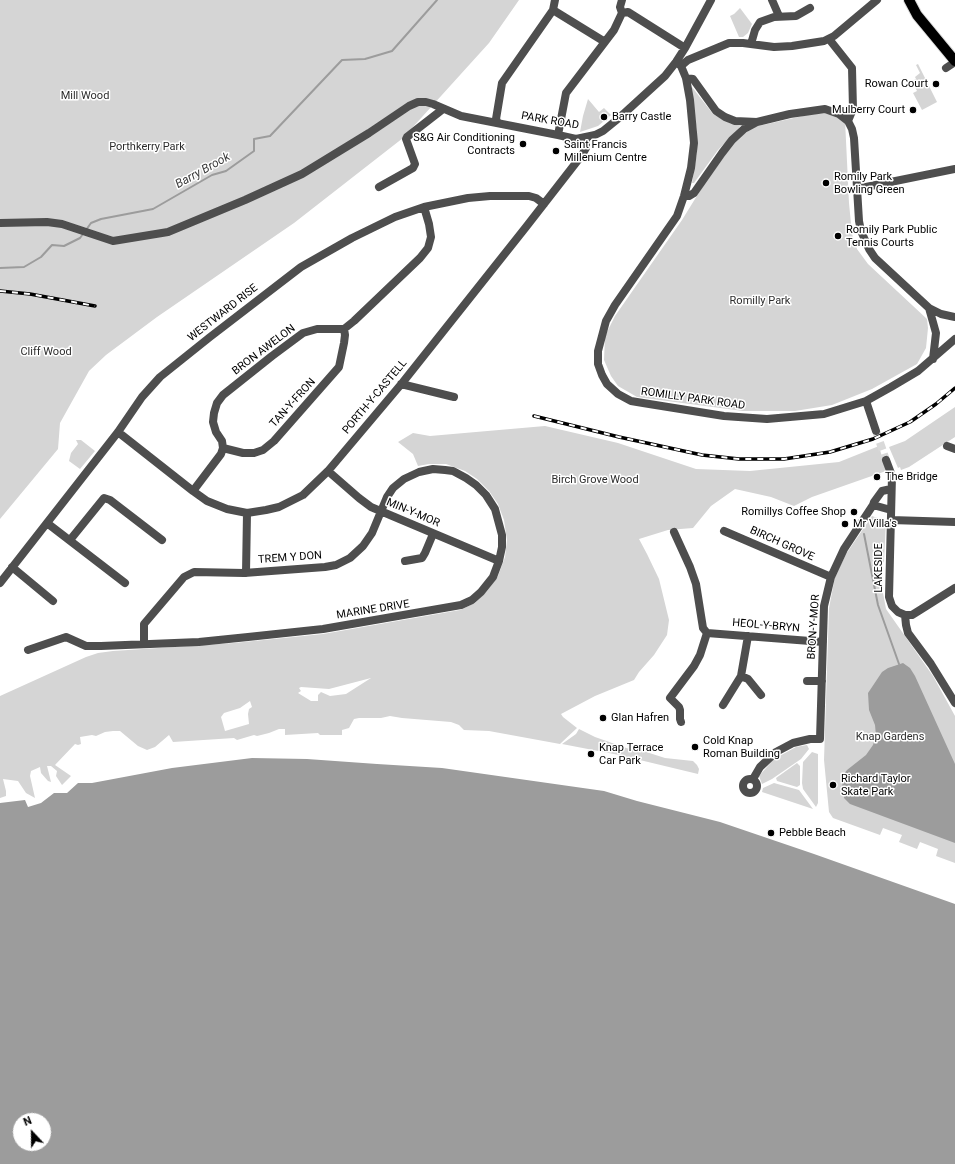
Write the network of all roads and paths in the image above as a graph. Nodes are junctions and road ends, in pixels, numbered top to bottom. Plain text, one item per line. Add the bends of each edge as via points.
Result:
1 (555, 0) edge
2 (622, 0) edge
3 (711, 0) edge
4 (772, 0) edge
5 (877, 0) edge
6 (909, 0) edge
7 (810, 8) dead end
8 (553, 10) junction
9 (622, 13) junction
10 (779, 16) junction
11 (829, 39) junction
12 (605, 42) junction
13 (751, 44) junction
14 (685, 48) junction
15 (955, 62) edge
16 (679, 64) junction
17 (946, 68) dead end
18 (686, 78) junction
19 (443, 109) junction
20 (848, 121) junction
21 (757, 122) junction
22 (498, 123) junction
23 (558, 135) junction
24 (586, 138) junction
25 (955, 169) edge
26 (379, 187) dead end
27 (856, 189) junction
28 (684, 196) junction
29 (544, 204) junction
30 (424, 207) junction
31 (0, 223) edge
32 (930, 308) junction
33 (955, 317) edge
34 (344, 329) junction
35 (955, 339) edge
36 (933, 359) junction
37 (401, 384) junction
38 (454, 397) dead end
39 (866, 401) junction
40 (876, 431) tunnel mouth
41 (118, 432) junction
42 (947, 446) dead end
43 (223, 448) junction
44 (955, 449) edge
45 (886, 460) tunnel mouth
46 (328, 471) junction
47 (891, 489) junction
48 (193, 491) junction
49 (873, 505) junction
50 (891, 510) junction
51 (247, 513) junction
52 (382, 513) junction
53 (891, 520) junction
54 (955, 522) edge
55 (47, 523) junction
56 (724, 531) dead end
57 (674, 532) dead end
58 (433, 534) junction
59 (70, 540) junction
60 (162, 540) dead end
61 (405, 561) dead end
62 (499, 561) junction
63 (12, 567) junction
64 (246, 573) junction
65 (831, 577) junction
66 (0, 583) edge
67 (124, 583) dead end
68 (955, 588) edge
69 (53, 601) dead end
70 (905, 616) junction
71 (707, 632) junction
72 (748, 636) junction
73 (823, 642) junction
74 (144, 644) junction
75 (28, 650) dead end
76 (742, 676) junction
77 (807, 681) dead end
78 (822, 681) junction
79 (761, 695) dead end
80 (955, 704) edge
81 (723, 706) dead end
82 (681, 722) dead end
83 (753, 779) dead end

1 - 8 street
2 - 9 street
3 - 14 street, PARK ROAD
4 - 10 street
5 - 11 street
6 - 15 main road via 913,11
7 - 10 street via 796,16
8 - 12 street
8 - 22 street via 502,83 496,119
9 - 12 street
9 - 14 street via 628,12
10 - 13 street via 760,22
11 - 13 street via 774,48
11 - 20 street via 852,68 853,109
12 - 23 street via 566,93
13 - 16 street via 729,43
14 - 16 street, PARK ROAD
15 - 17 street
16 - 18 street, ROMILLY PARK ROAD
16 - 24 street, PARK ROAD via 603,131
18 - 21 street, ROMILLY PARK ROAD via 693,79 716,111 725,117 736,121
18 - 28 street, ROMILLY PARK ROAD via 694,143
19 - 22 street, PARK ROAD via 461,116
19 - 26 street via 407,137 415,164 413,168
19 - 31 street, PARK ROAD via 426,102 409,106 369,134 302,174 168,232 113,241 62,224
20 - 21 street, ROMILLY PARK ROAD via 839,114 825,109
20 - 27 street via 854,138
21 - 28 street, ROMILLY PARK ROAD via 732,140 694,193
22 - 23 street, PARK ROAD
23 - 24 street, PARK ROAD via 576,139
24 - 29 street, PORTH-Y-CASTELL via 586,148 582,155
25 - 27 street
27 - 32 street via 860,226 869,249 883,266
28 - 39 street, ROMILLY PARK ROAD via 677,216 606,321 598,351 598,364 607,384 618,394 643,404 724,416 767,419 824,414
29 - 30 street, WESTWARD RISE via 529,196 490,196
29 - 37 street, PORTH-Y-CASTELL
30 - 34 street via 431,237 428,248
30 - 41 street, WESTWARD RISE via 395,217 301,267 160,377 142,397
32 - 33 street
32 - 36 street via 936,333
34 - 43 street, TAN-Y-FRON via 339,367 274,441 263,450 254,453
34 - 43 street, BRON AWELON via 317,329 303,333 223,395 217,403 213,422
35 - 36 street, ROMILLY PARK ROAD
36 - 39 street, ROMILLY PARK ROAD via 918,372
37 - 38 street
37 - 46 street, PORTH-Y-CASTELL
39 - 40 street
41 - 48 street, PORTH-Y-CASTELL
41 - 55 street, WESTWARD RISE
42 - 44 street
43 - 48 street
45 - 47 street, LAKESIDE via 892,476
46 - 51 street, PORTH-Y-CASTELL via 294,501 279,507
46 - 52 street, MIN-Y-MOR via 359,498
47 - 49 street, BRON-Y-MOR via 882,491
47 - 50 street, LAKESIDE
48 - 51 street, PORTH-Y-CASTELL via 218,506
49 - 50 street
49 - 65 street, BRON-Y-MOR via 844,549
50 - 53 street, LAKESIDE
51 - 64 street, TREM Y DON
52 - 58 street, MIN-Y-MOR
52 - 62 street, MARINE DRIVE via 393,488 404,479 426,470 453,472 476,485 495,509 502,535
52 - 64 street, TREM Y DON via 363,546 350,558 336,565
53 - 54 street
53 - 70 street, LAKESIDE via 889,597 892,606
55 - 59 street
55 - 63 street, WESTWARD RISE
56 - 65 street, BIRCH GROVE
57 - 71 street via 696,584 703,628
58 - 61 street via 422,558
58 - 62 street, MIN-Y-MOR
59 - 60 street via 104,498
59 - 67 street
62 - 74 street, MARINE DRIVE via 493,577 481,592 461,605 323,629 199,642
63 - 66 street, WESTWARD RISE
63 - 69 street
64 - 74 street, TREM Y DON via 194,572 184,577 144,624
65 - 73 street, BRON-Y-MOR via 824,606
68 - 70 street via 912,615
70 - 80 street via 908,633 931,664
71 - 72 street, HEOL-Y-BRYN
71 - 82 street via 694,666 670,698 679,707
72 - 73 street, HEOL-Y-BRYN
72 - 76 street
73 - 78 street, BRON-Y-MOR
74 - 75 street, MARINE DRIVE via 86,646 66,637
76 - 79 street via 748,679
76 - 81 street
77 - 78 street
78 - 83 street, BRON-Y-MOR via 820,739 801,741 780,749 766,760

